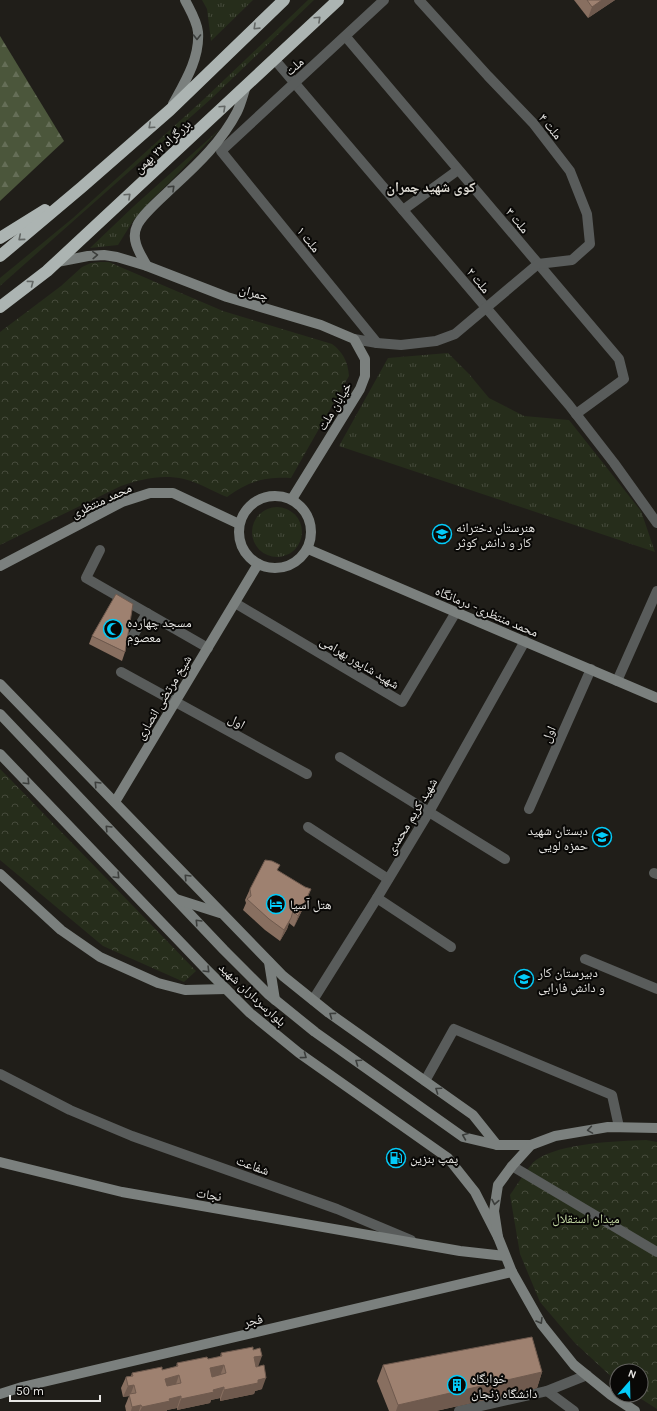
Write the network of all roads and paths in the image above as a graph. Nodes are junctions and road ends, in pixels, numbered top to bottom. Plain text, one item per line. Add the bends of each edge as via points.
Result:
1 (185, 0) edge
2 (284, 0) edge
3 (338, 0) edge
4 (384, 0) edge
5 (420, 0) edge
6 (346, 37) junction
7 (275, 60) junction
8 (294, 84) junction
9 (246, 86) junction
10 (170, 110) junction
11 (221, 151) joint
12 (458, 170) junction
13 (82, 187) junction
14 (403, 210) junction
15 (0, 238) edge
16 (0, 256) edge
17 (57, 262) junction
18 (538, 264) junction
19 (147, 266) junction
20 (0, 307) edge
21 (486, 308) junction
22 (354, 339) junction
23 (376, 343) junction
24 (576, 414) junction
25 (292, 500) junction
26 (657, 523) edge
27 (239, 524) junction
28 (308, 549) junction
29 (100, 550) dead end
30 (258, 564) junction
31 (0, 566) edge
32 (657, 591) edge
33 (234, 603) junction
34 (456, 612) junction
35 (147, 613) junction
36 (131, 638) dead end
37 (525, 641) junction
38 (208, 648) junction
39 (591, 669) junction
40 (121, 672) dead end
41 (617, 680) junction
42 (0, 684) edge
43 (657, 698) edge
44 (175, 702) junction
45 (0, 714) edge
46 (0, 754) edge
47 (340, 757) dead end
48 (307, 774) dead end
49 (115, 802) junction
50 (529, 809) dead end
51 (429, 812) junction
52 (308, 827) dead end
53 (505, 860) dead end
54 (0, 874) edge
55 (388, 879) junction
56 (377, 898) junction
57 (176, 899) junction
58 (222, 913) junction
59 (451, 947) dead end
60 (585, 959) dead end
61 (269, 962) junction
62 (226, 989) junction
63 (657, 989) edge
64 (275, 1000) junction
65 (313, 1000) junction
66 (0, 1074) edge
67 (425, 1081) junction
68 (619, 1127) junction
69 (657, 1128) edge
70 (497, 1145) junction
71 (531, 1145) junction
72 (0, 1162) edge
73 (512, 1166) junction
74 (498, 1237) junction
75 (415, 1242) junction
76 (657, 1252) edge
77 (505, 1256) junction
78 (512, 1272) junction
79 (587, 1375) junction
80 (547, 1391) junction
81 (0, 1394) edge
82 (459, 1411) edge
83 (574, 1411) edge
84 (635, 1411) edge

1 -> 10 street via 198,31 197,51 190,73
2 -> 10 highway, بزرگراه ۲۲ بهمن
7 -> 3 highway, بزرگراه ۲۲ بهمن
4 - 6 street, ملت
5 - 18 street, ملت ۴ via 533,123 570,171 587,214 590,244 572,260
6 - 8 street, ملت
6 - 12 street, ملت ۳
7 - 8 street, ملت ۲
7 - 9 highway, بزرگراه ۲۲ بهمن
8 - 11 street, ملت
8 - 14 street, ملت ۲
17 -> 9 highway, بزرگراه ۲۲ بهمن
19 -> 9 street via 138,250 136,226 223,136 238,110
10 -> 13 highway, بزرگراه ۲۲ بهمن
11 - 23 street, ملت ۱
12 - 14 street
12 - 18 street, ملت ۳
13 - 15 highway
13 -> 16 highway, بزرگراه ۲۲ بهمن
14 - 21 street, ملت ۲
17 -> 19 street, چمران via 104,255
20 -> 17 highway, بزرگراه ۲۲ بهمن
18 - 21 street
18 - 24 street, ملت ۳ via 619,359 624,378
19 - 22 street, چمران via 227,297 321,325
21 - 23 street via 455,334 436,341 402,345
21 - 24 street, ملت ۲
22 - 23 street
22 - 25 street, خیابان ملت via 365,360 365,376 360,389
24 - 26 street, ملت ۲
25 - 27 street via 278,496 264,497 248,507
25 - 28 street via 306,512 310,521 312,530
27 - 30 street via 238,533 244,552
27 - 31 street, محمد منتظری via 173,493 150,493 122,502
28 - 30 street via 299,560 286,567 267,568
28 - 34 street, محمد منتظری- درمانگاه
29 - 35 street via 86,578
30 - 33 street, شیخ مرتضی انصاری
32 - 41 street
33 - 34 street, شهید شاپور بهرامی via 402,702
33 - 38 street, شیخ مرتضی انصاری
34 - 37 street, محمد منتظری- درمانگاه
35 - 36 street
35 - 38 street
37 - 39 street, محمد منتظری- درمانگاه
37 - 51 street, شهید کریم محمدی
38 - 44 street, شیخ مرتضی انصاری
39 - 41 street, محمد منتظری- درمانگاه
39 - 50 street, اول
40 - 44 street, اول
41 - 43 street, محمد منتظری- درمانگاه
49 -> 42 street
44 - 48 street, اول
44 - 49 street, شیخ مرتضی انصاری
57 -> 45 street, بلوارسرداران شهید
46 -> 62 street, بلوارسرداران شهید
47 - 51 street
58 -> 49 street
51 - 53 street
51 - 55 street, شهید کریم محمدی
52 - 55 street
54 - 62 street via 61,930 100,957 158,983 185,990
55 - 56 street, شهید کریم محمدی
56 - 59 street
56 - 65 street, شهید کریم محمدی
57 - 58 street
64 -> 57 street, بلوارسرداران شهید
58 - 61 street
60 - 63 street
61 - 64 street
61 - 65 street
62 -> 74 street, بلوارسرداران شهید via 250,1013 299,1053 448,1158 475,1192
70 -> 64 street, بلوارسرداران شهید via 463,1137 315,1032
67 -> 65 street
66 - 75 street, شفاعت via 70,1110 132,1136 337,1209
67 - 68 street via 454,1029 612,1094
70 -> 67 street via 473,1115
68 - 69 street
68 -> 71 street via 555,1136
70 - 71 street, بلوارسرداران شهید
71 - 73 street
72 - 75 street, نجات via 122,1192
73 -> 74 street via 498,1185 494,1211
73 - 76 street
74 - 77 street
75 - 77 street, شفاعت
77 - 78 street
78 -> 79 street via 542,1325 574,1365
78 - 81 street, فجر
79 - 80 street
79 - 84 street via 610,1395
80 - 82 street
80 - 83 street

